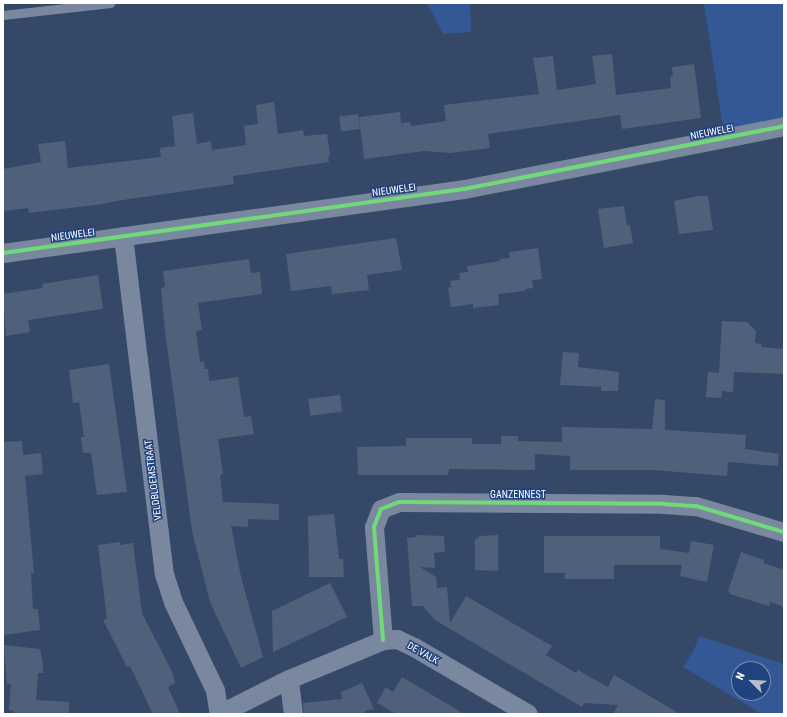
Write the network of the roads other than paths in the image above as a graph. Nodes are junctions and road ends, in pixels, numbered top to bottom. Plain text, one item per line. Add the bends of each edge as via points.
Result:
1 (110, 3) edge
2 (3, 15) edge
3 (784, 126) edge
4 (123, 236) junction
5 (3, 253) edge
6 (784, 532) edge
7 (383, 640) junction
8 (290, 679) junction
9 (219, 714) edge
10 (293, 714) edge
11 (528, 714) edge

1 - 2 lane
3 - 4 street, NIEUWELEI via 464,189
4 - 5 street, NIEUWELEI
4 - 9 street, VELDBLOEMSTRAAT via 164,574 173,602 215,690
6 - 7 street, GANZENNEST via 696,506 399,502 381,509 374,527
7 - 8 street, DE VALK
7 - 11 street, DE VALK via 397,639 414,647
8 - 9 street, DE VALK
8 - 10 street

